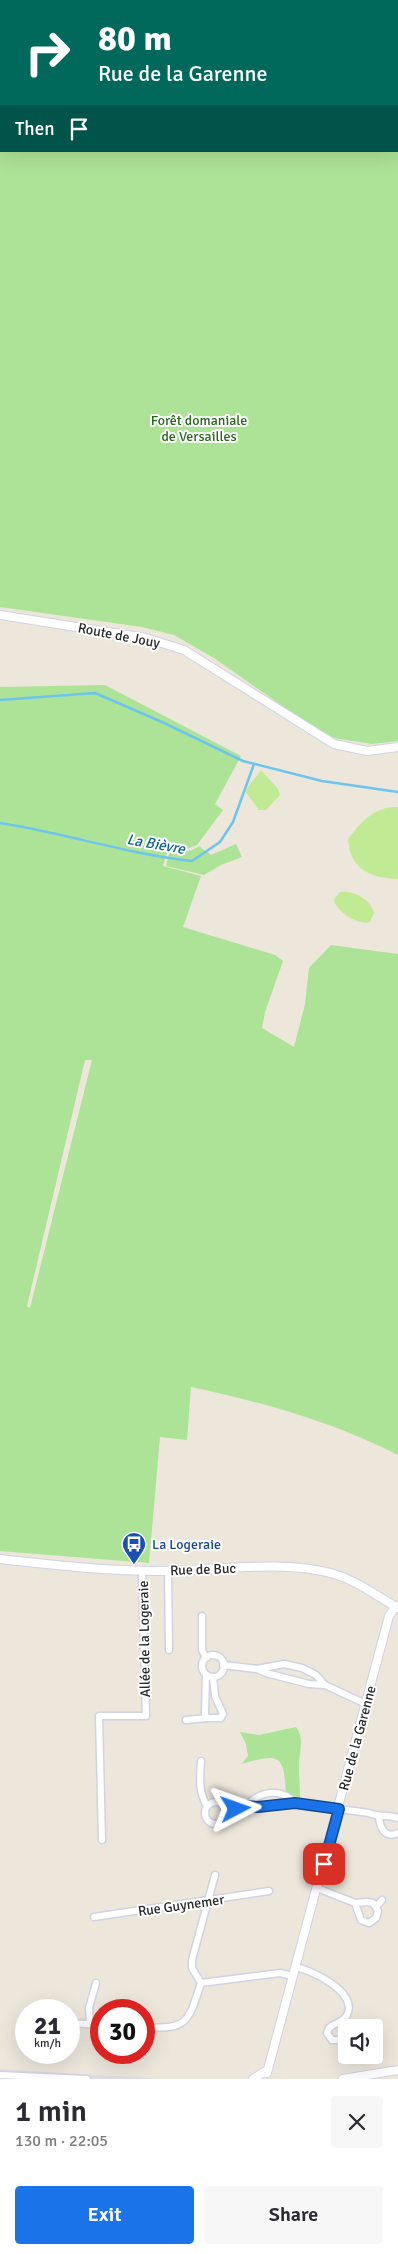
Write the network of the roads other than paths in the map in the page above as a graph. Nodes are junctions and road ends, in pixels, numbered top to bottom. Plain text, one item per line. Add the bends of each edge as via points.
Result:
1 (0, 615) edge
2 (398, 747) edge
3 (0, 1559) edge
4 (142, 1571) junction
5 (168, 1571) junction
6 (397, 1607) edge
7 (202, 1616) dead end
8 (169, 1650) dead end
9 (206, 1658) junction
10 (223, 1665) junction
11 (257, 1669) junction
12 (210, 1676) junction
13 (325, 1685) junction
14 (366, 1704) junction
15 (207, 1718) junction
16 (186, 1720) dead end
17 (202, 1760) dead end
18 (295, 1803) junction
19 (207, 1806) junction
20 (246, 1806) junction
21 (339, 1809) junction
22 (226, 1812) junction
23 (379, 1817) junction
24 (398, 1818) edge
25 (398, 1833) edge
26 (102, 1840) dead end
27 (216, 1875) dead end
28 (317, 1888) junction
29 (269, 1891) dead end
30 (382, 1900) dead end
31 (208, 1901) junction
32 (355, 1903) junction
33 (376, 1906) junction
34 (94, 1917) dead end
35 (295, 1967) junction
36 (293, 1976) junction
37 (96, 1983) dead end
38 (201, 1983) junction
39 (91, 1999) edge
40 (90, 2002) edge
41 (344, 2019) edge
42 (80, 2024) edge
43 (90, 2024) joint
44 (155, 2028) edge
45 (398, 2070) edge
46 (0, 2074) edge
47 (270, 2076) edge
48 (26, 2078) edge
49 (87, 2079) edge
50 (253, 2079) edge
51 (342, 2079) edge

1 - 2 street, Route de Jouy via 146,638 184,650 334,744 367,751
3 - 4 street, Rue de Buc
4 - 5 street, Rue de Buc
4 - 26 street, Allée de la Logeraie via 146,1716 99,1716
5 - 6 street, Rue de Buc via 262,1567 313,1570 334,1574 360,1585
5 - 8 street
6 - 14 street, Rue de la Garenne via 389,1616
7 - 9 street via 202,1650
9 - 10 street via 216,1656
9 - 12 street via 202,1666
10 - 11 street
10 - 12 street via 222,1672
11 - 13 street via 309,1684
11 - 13 street via 284,1664 302,1668 316,1675
12 - 15 street
12 - 15 street via 223,1714 221,1718
13 - 14 street
14 - 21 street, Rue de la Garenne
15 - 16 street
17 - 19 street via 199,1783
18 - 20 street
18 - 20 street via 288,1796 276,1792 254,1797
18 - 21 street
19 - 22 street via 220,1804
19 - 22 street via 205,1817 213,1824 223,1821
20 - 22 street
21 - 23 street
21 - 28 street, Rue de la Garenne
23 - 24 street
23 - 25 street via 386,1834
27 - 31 street
28 - 32 street
28 - 35 street, Rue de la Garenne
29 - 31 street, Rue Guynemer
30 - 33 street
31 - 34 street, Rue Guynemer
31 - 38 street via 192,1960 192,1968
32 - 33 street via 367,1902
32 - 33 street via 361,1920 369,1923 374,1923
35 - 36 street, Rue de la Garenne
35 - 41 street via 308,1970 343,1992 350,2006
36 - 38 street via 280,1973
36 - 47 street, Rue de la Garenne
37 - 39 street
38 - 44 street via 185,2021 177,2027
40 - 43 street
42 - 43 street
45 - 51 street
46 - 48 street
47 - 50 street via 264,2072
48 - 49 street

